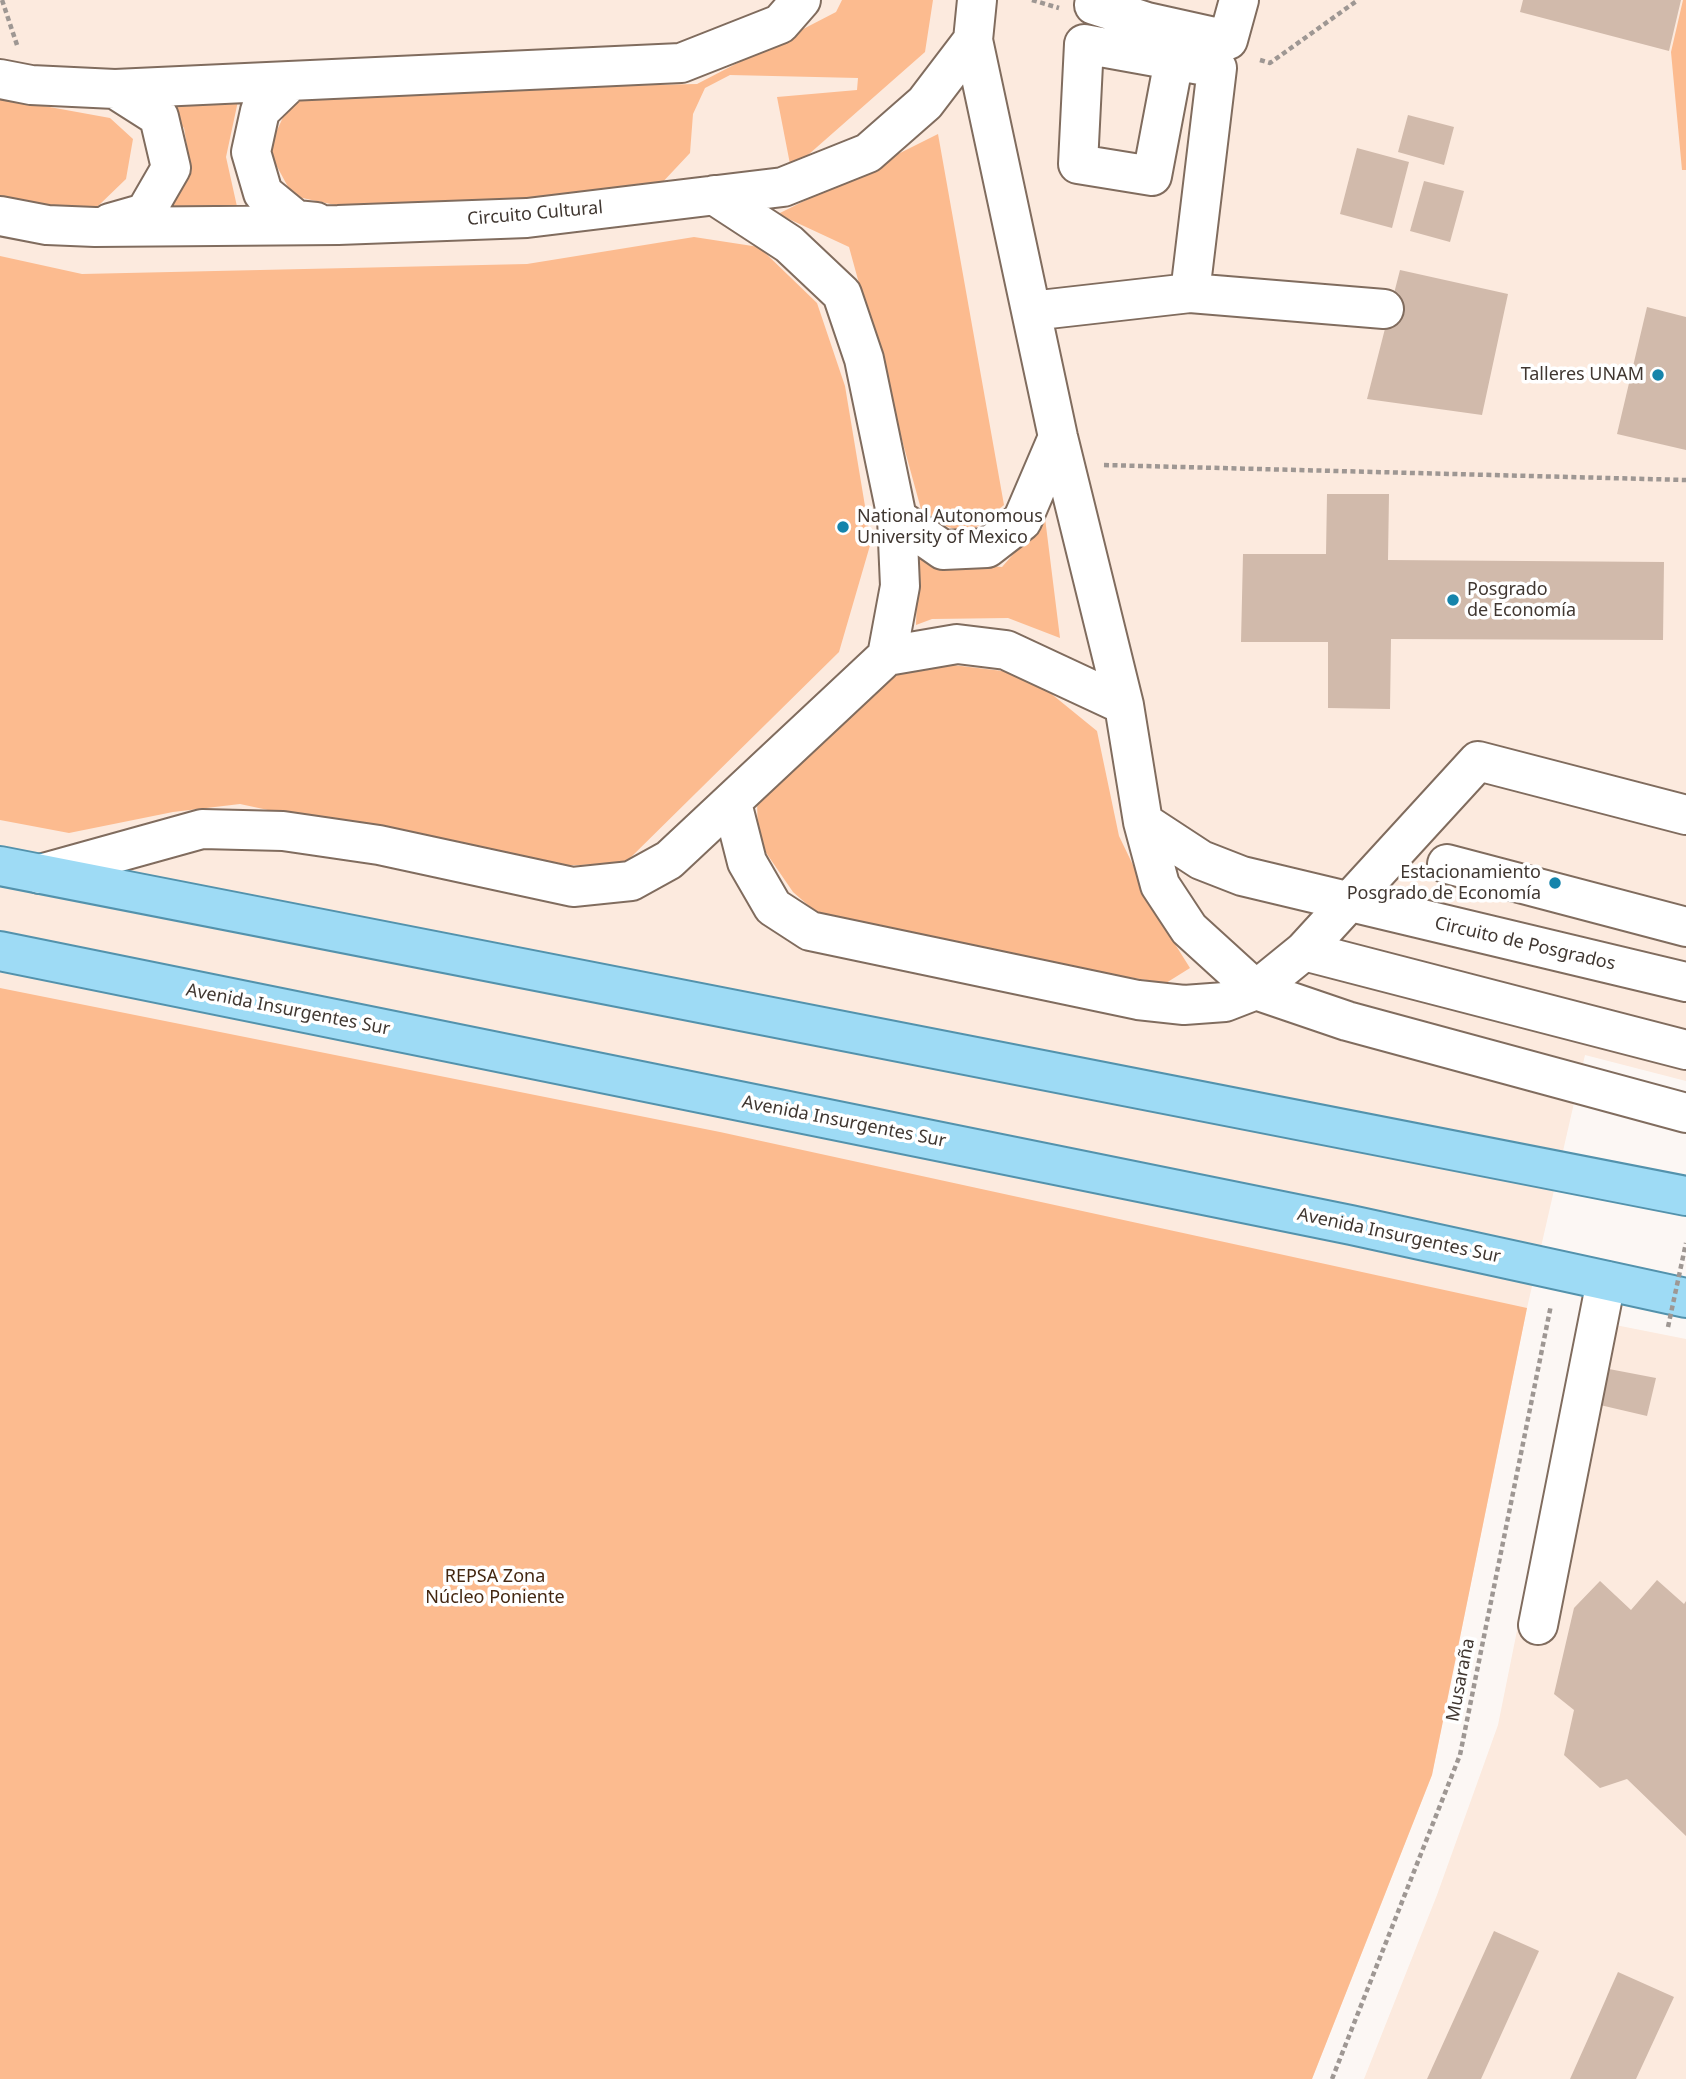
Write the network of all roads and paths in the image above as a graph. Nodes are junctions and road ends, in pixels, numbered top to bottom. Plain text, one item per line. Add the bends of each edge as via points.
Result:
1 (801, 0) edge
2 (976, 0) edge
3 (1032, 0) edge
4 (1095, 0) edge
5 (1239, 0) edge
6 (1045, 5) dead end
7 (1163, 13) edge
8 (973, 40) junction
9 (1174, 60) dead end
10 (0, 79) edge
11 (291, 80) junction
12 (116, 89) junction
13 (714, 195) junction
14 (0, 216) edge
15 (338, 225) junction
16 (95, 228) junction
17 (1189, 293) junction
18 (1384, 309) dead end
19 (1031, 311) junction
20 (1062, 450) junction
21 (1686, 480) edge
22 (897, 518) junction
23 (887, 656) junction
24 (1124, 705) junction
25 (732, 803) junction
26 (1686, 815) edge
27 (1143, 822) junction
28 (1447, 864) dead end
29 (0, 866) edge
30 (40, 874) junction
31 (1346, 901) junction
32 (1686, 927) edge
33 (0, 951) edge
34 (1304, 951) junction
35 (1686, 982) edge
36 (1256, 990) junction
37 (1686, 1051) edge
38 (1686, 1113) edge
39 (1686, 1196) edge
40 (1686, 1243) edge
41 (1565, 1272) junction
42 (1606, 1281) junction
43 (1677, 1312) edge
44 (1538, 1625) dead end
45 (1332, 2079) edge

1 - 11 street via 780,24 681,63
2 - 8 street
3 - 6 path
4 - 7 street via 1094,5
5 - 7 street via 1228,40
8 - 13 street, Circuito Cultural via 925,103 868,153 783,187
8 - 19 street
9 - 17 street via 1217,68
10 - 12 street
11 - 12 street
11 - 15 street via 260,111 251,152 263,192 296,220
12 - 16 street via 159,117 171,168 145,213
13 - 15 street, Circuito Cultural via 527,218
13 - 22 street via 789,244 842,294 864,359
14 - 16 street, Circuito Cultural
15 - 16 street, Circuito Cultural
17 - 18 street
17 - 19 street
19 - 20 street
20 - 21 path
20 - 22 street via 1022,522 987,548 943,550
20 - 24 street
22 - 23 street via 900,586
23 - 24 street via 957,644 1006,650
23 - 25 street
24 - 27 street
25 - 30 street via 669,860 631,881 573,887 379,845 284,831 202,829
25 - 36 street via 747,862 773,907 810,931 1138,1000 1224,1002
26 - 31 street via 1478,761
27 - 31 street, Circuito de Posgrados via 1201,860 1241,876
27 - 36 street via 1160,886 1189,929
28 - 32 street
29 - 30 main road
30 - 39 main road
31 - 34 street
31 - 35 street, Circuito de Posgrados
33 - 41 main road, Avenida Insurgentes Sur
34 - 36 street
34 - 37 street
36 - 38 street via 1347,1021
40 - 43 path, bridge
41 - 42 main road, Avenida Insurgentes Sur
41 - 45 path, Musaraña via 1552,1301 1460,1755
42 - 43 main road, Avenida Insurgentes Sur
42 - 44 street

